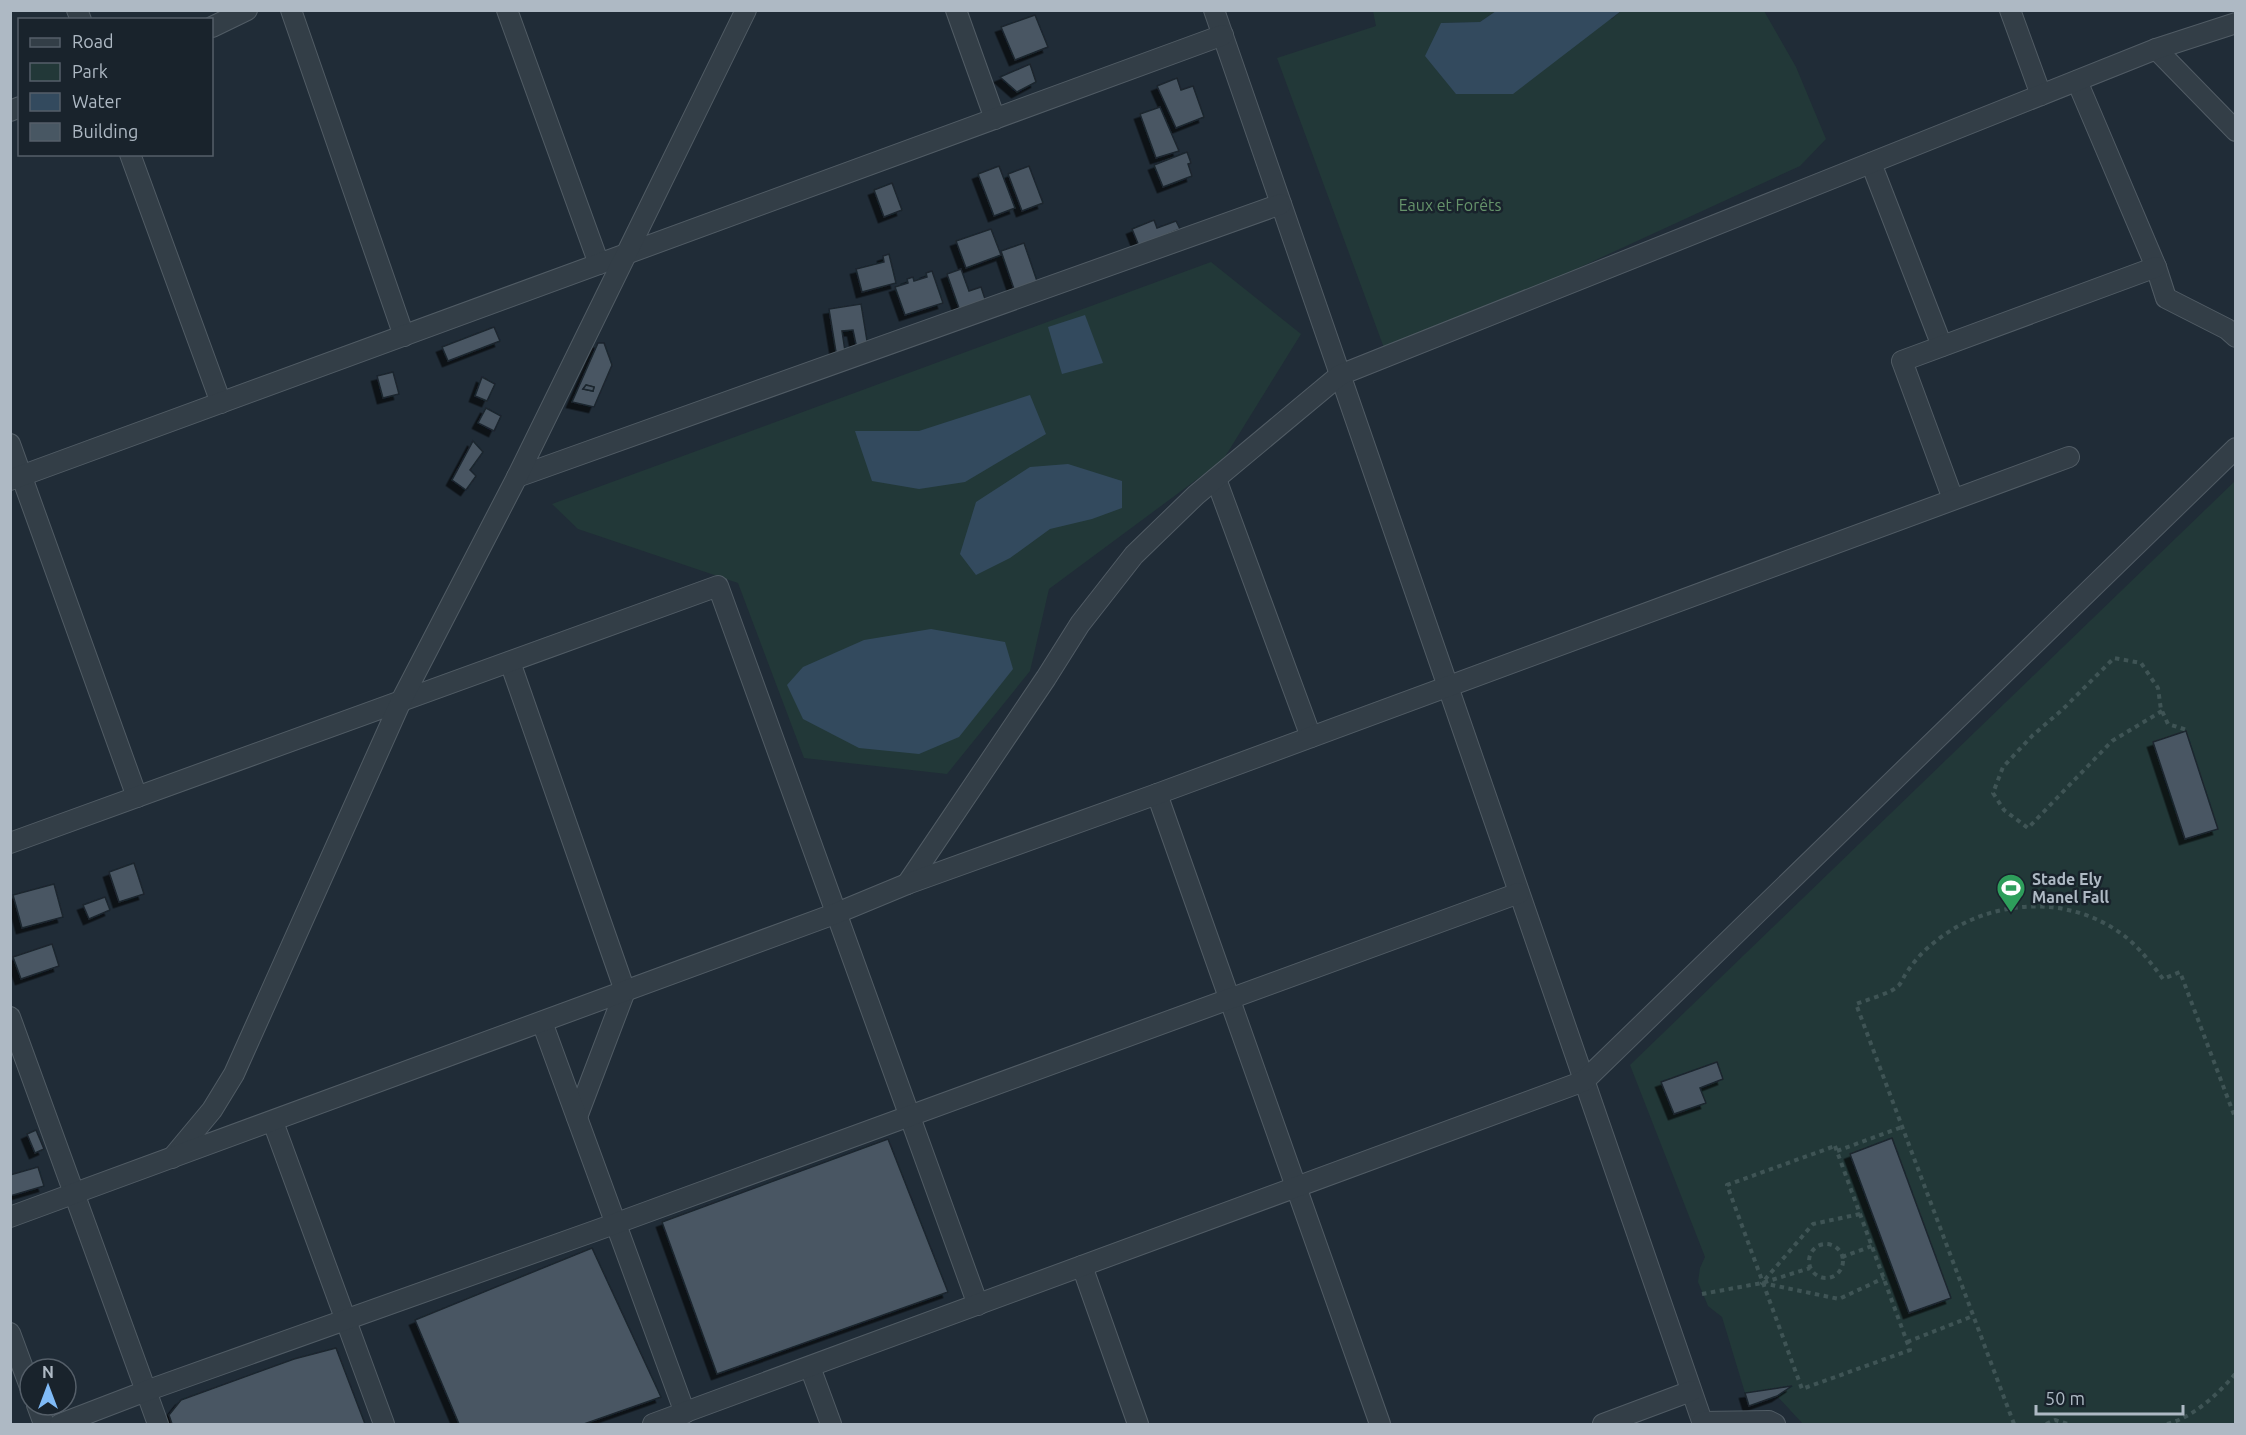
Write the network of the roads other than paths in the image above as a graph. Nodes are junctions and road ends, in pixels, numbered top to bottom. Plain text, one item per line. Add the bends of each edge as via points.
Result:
1 (247, 10) edge
2 (291, 10) edge
3 (507, 10) edge
4 (746, 10) edge
5 (956, 10) edge
6 (1214, 10) edge
7 (2010, 10) edge
8 (2235, 23) edge
9 (213, 27) edge
10 (1223, 35) junction
11 (2156, 49) junction
12 (2077, 81) junction
13 (2041, 95) junction
14 (995, 119) junction
15 (2235, 131) edge
16 (131, 156) edge
17 (1871, 163) junction
18 (1281, 204) junction
19 (626, 254) junction
20 (599, 264) junction
21 (2156, 267) junction
22 (404, 336) junction
23 (2235, 337) edge
24 (1942, 346) junction
25 (1340, 375) junction
26 (221, 403) junction
27 (10, 444) edge
28 (2235, 448) edge
29 (2069, 457) dead end
30 (518, 477) junction
31 (16, 478) edge
32 (1216, 479) junction
33 (1953, 500) junction
34 (510, 662) junction
35 (1447, 687) junction
36 (400, 701) junction
37 (1311, 737) junction
38 (1157, 794) junction
39 (137, 797) junction
40 (10, 843) edge
41 (907, 884) junction
42 (1519, 892) junction
43 (837, 913) junction
44 (625, 991) junction
45 (1231, 999) junction
46 (10, 1017) edge
47 (542, 1022) junction
48 (1584, 1081) junction
49 (910, 1115) junction
50 (577, 1117) junction
51 (273, 1122) junction
52 (170, 1160) junction
53 (1295, 1188) junction
54 (75, 1194) junction
55 (10, 1217) edge
56 (616, 1223) junction
57 (1082, 1266) junction
58 (978, 1305) junction
59 (346, 1321) junction
60 (10, 1333) edge
61 (19, 1357) edge
62 (810, 1366) junction
63 (146, 1391) junction
64 (1691, 1391) junction
65 (686, 1413) junction
66 (1703, 1423) edge
67 (60, 1425) edge
68 (158, 1425) edge
69 (384, 1425) edge
70 (653, 1425) edge
71 (831, 1425) edge
72 (1138, 1425) edge
73 (1380, 1425) edge
74 (1603, 1425) edge
75 (1775, 1425) edge

1 - 9 street
2 - 22 street
3 - 20 street
4 - 19 street
5 - 14 street
6 - 10 street
7 - 13 street
8 - 11 street
10 - 14 street
10 - 18 street
11 - 12 street
11 - 15 street
12 - 13 street
12 - 21 street
13 - 17 street
14 - 19 street
16 - 26 street
17 - 24 street
17 - 25 street
18 - 25 street
18 - 30 street
19 - 20 street
19 - 30 street
20 - 22 street
21 - 23 street via 2166,298 2227,328
21 - 24 street
22 - 26 street
24 - 33 street via 1902,361
25 - 32 street
25 - 35 street
26 - 31 street
27 - 31 street
28 - 48 street
29 - 33 street
30 - 36 street
31 - 39 street
32 - 37 street
32 - 41 street via 1134,555 1080,624
33 - 35 street
34 - 36 street
34 - 43 street via 718,586
34 - 44 street
35 - 37 street
35 - 42 street
36 - 39 street
36 - 52 street via 234,1074 212,1110
37 - 38 street
38 - 41 street
38 - 45 street
39 - 40 street
41 - 43 street
42 - 45 street
42 - 48 street
43 - 44 street
43 - 49 street
44 - 47 street
44 - 50 street
45 - 49 street
45 - 53 street
46 - 54 street
47 - 50 street
47 - 51 street
48 - 53 street
48 - 64 street
49 - 56 street
49 - 58 street
50 - 56 street
51 - 52 street
51 - 59 street
52 - 54 street
53 - 57 street
53 - 73 street
54 - 55 street
54 - 63 street
56 - 59 street
56 - 65 street
57 - 58 street
57 - 72 street
58 - 62 street
59 - 63 street
59 - 69 street
60 - 61 street
62 - 65 street
62 - 71 street
63 - 67 street
63 - 68 street
64 - 66 street
64 - 74 street
65 - 70 street
66 - 75 street via 1769,1421

